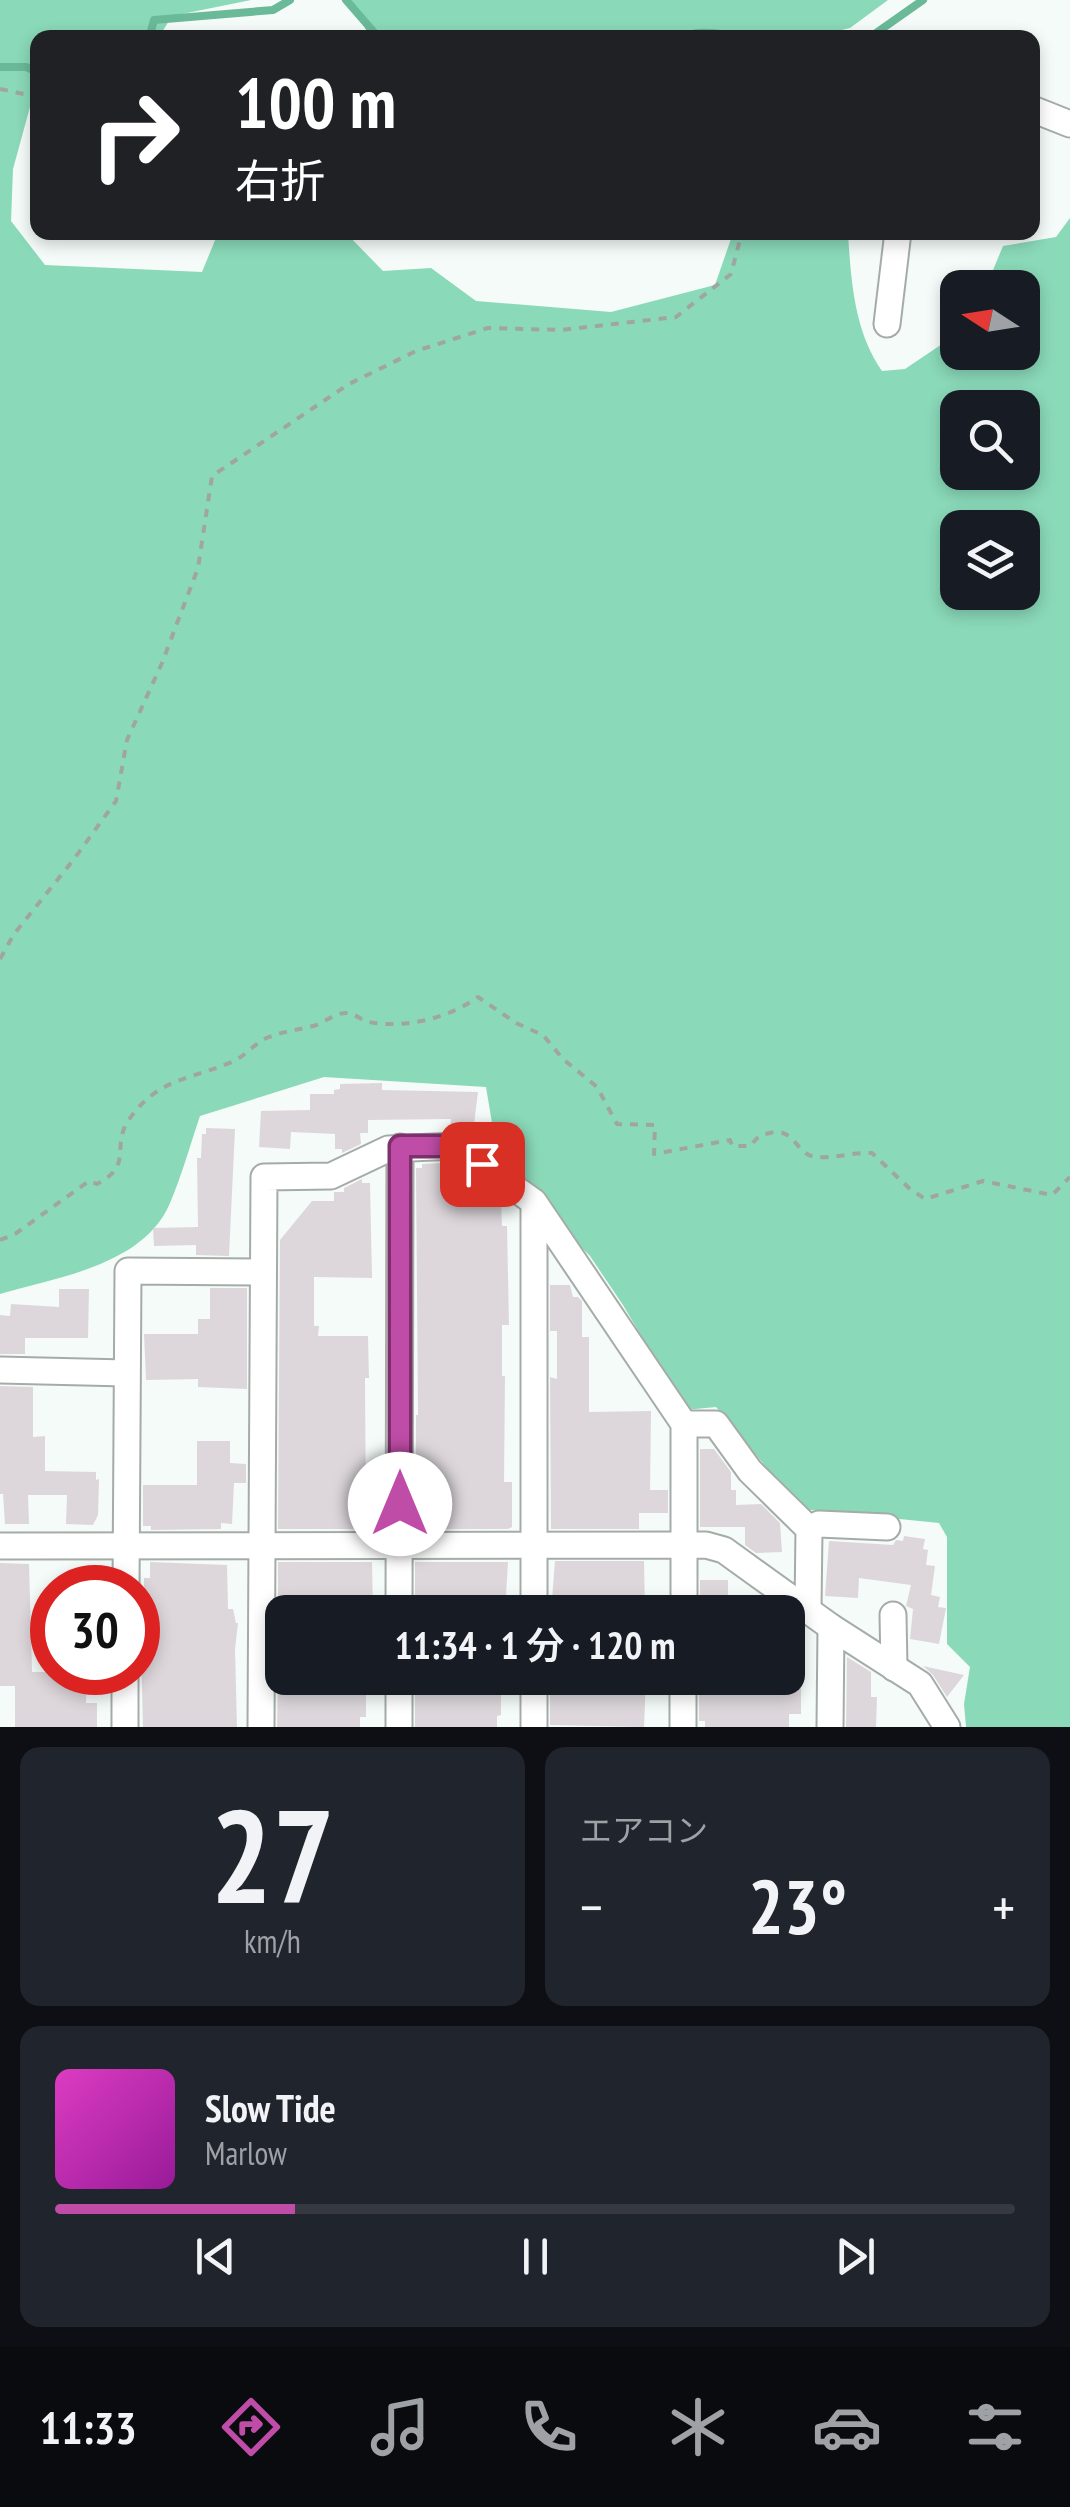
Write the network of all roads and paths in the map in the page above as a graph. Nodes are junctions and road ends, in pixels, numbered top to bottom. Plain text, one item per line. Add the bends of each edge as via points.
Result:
1 (0, 88) edge
2 (30, 94) edge
3 (1040, 112) edge
4 (1070, 124) edge
5 (740, 240) edge
6 (897, 240) edge
7 (886, 324) dead end
8 (0, 959) edge
9 (400, 1146) junction
10 (1070, 1178) edge
11 (534, 1202) junction
12 (0, 1240) edge
13 (262, 1272) junction
14 (0, 1370) edge
15 (126, 1373) junction
16 (684, 1424) junction
17 (887, 1527) dead end
18 (809, 1529) junction
19 (126, 1544) junction
20 (262, 1544) junction
21 (400, 1544) junction
22 (534, 1544) junction
23 (684, 1544) junction
24 (0, 1546) edge
25 (126, 1565) edge
26 (400, 1595) edge
27 (534, 1595) edge
28 (684, 1595) edge
29 (808, 1608) junction
30 (893, 1615) dead end
31 (831, 1627) junction
32 (894, 1668) junction
33 (125, 1695) edge
34 (399, 1695) edge
35 (534, 1695) edge
36 (684, 1695) edge
37 (125, 1727) edge
38 (261, 1727) edge
39 (399, 1727) edge
40 (534, 1727) edge
41 (683, 1727) edge
42 (830, 1727) edge
43 (948, 1727) edge

1 - 2 path
3 - 4 street
5 - 8 path via 731,274 676,317 561,330 488,328 416,351 349,384 212,476 198,568 127,740 116,801
6 - 7 street
9 - 11 street via 456,1146
9 - 13 street via 331,1176 264,1176
9 - 21 street
10 - 12 path via 1052,1195 983,1181 925,1199 872,1153 818,1158 775,1131 751,1146 732,1146 730,1140 654,1154 655,1125 617,1124 597,1087 543,1035 478,996 409,1024 337,1015 254,1044 235,1061 170,1081 125,1126 113,1176 88,1181
11 - 16 street
11 - 22 street
13 - 15 street via 128,1271
13 - 20 street
14 - 15 street
15 - 19 street
16 - 18 street via 716,1424 750,1471
16 - 23 street
17 - 18 street
18 - 29 street
19 - 20 street
19 - 24 street
19 - 25 street
20 - 21 street
20 - 38 street
21 - 22 street
21 - 26 street
22 - 23 street
22 - 27 street
23 - 28 street
23 - 29 street via 724,1550
29 - 31 street
30 - 32 street
31 - 32 street
31 - 42 street
32 - 43 street via 920,1684
33 - 37 street
34 - 39 street
35 - 40 street
36 - 41 street

